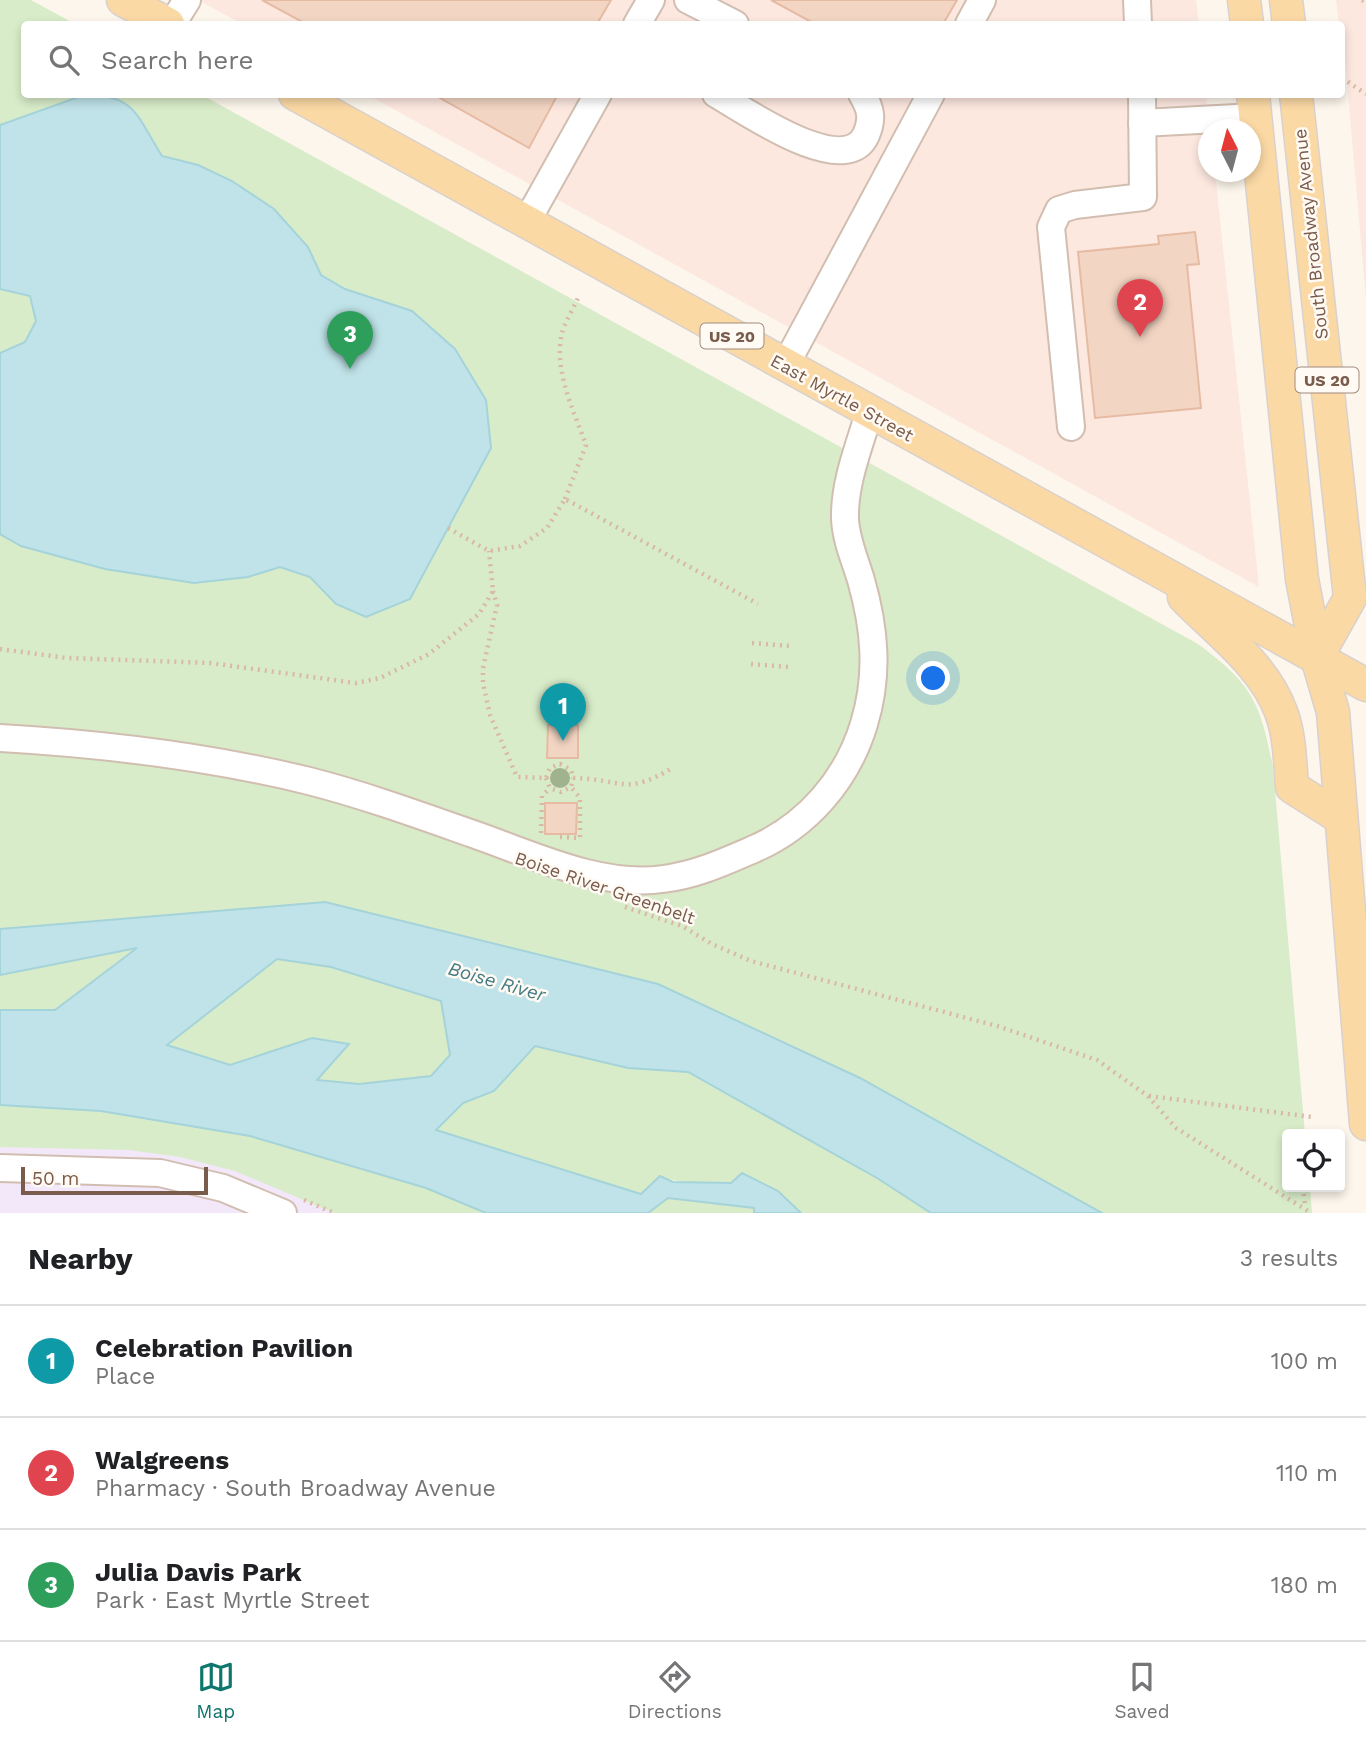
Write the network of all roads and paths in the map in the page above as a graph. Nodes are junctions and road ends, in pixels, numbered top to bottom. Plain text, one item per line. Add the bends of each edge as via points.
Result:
1 (123, 0) edge
2 (187, 0) edge
3 (651, 0) edge
4 (982, 0) edge
5 (1136, 0) edge
6 (1244, 0) edge
7 (1286, 0) edge
8 (700, 12) edge
9 (164, 21) edge
10 (172, 21) edge
11 (639, 21) edge
12 (727, 21) edge
13 (971, 21) edge
14 (1138, 21) edge
15 (1247, 21) edge
16 (1289, 21) edge
17 (1345, 80) edge
18 (1366, 94) edge
19 (302, 98) edge
20 (596, 98) edge
21 (723, 98) edge
22 (864, 98) edge
23 (929, 98) edge
24 (1142, 98) edge
25 (1296, 98) edge
26 (1254, 106) edge
27 (1142, 124) junction
28 (527, 221) junction
29 (578, 298) dead end
30 (785, 366) junction
31 (869, 413) junction
32 (1071, 427) dead end
33 (565, 499) junction
34 (448, 528) dead end
35 (489, 551) junction
36 (1161, 574) junction
37 (494, 591) junction
38 (758, 604) dead end
39 (752, 643) dead end
40 (790, 646) dead end
41 (0, 649) edge
42 (1317, 657) junction
43 (751, 664) dead end
44 (788, 667) dead end
45 (1366, 685) edge
46 (0, 738) edge
47 (674, 767) dead end
48 (546, 778) junction
49 (573, 778) junction
50 (571, 787) junction
51 (550, 788) junction
52 (1342, 818) junction
53 (618, 905) dead end
54 (1364, 1080) edge
55 (1148, 1096) junction
56 (1312, 1117) dead end
57 (1366, 1123) edge
58 (0, 1168) edge
59 (1304, 1192) edge
60 (1305, 1207) junction
61 (283, 1213) edge
62 (1311, 1213) edge

1 - 9 main road
2 - 10 street
3 - 11 street
4 - 13 street
5 - 14 street
6 - 15 main road
7 - 16 main road
8 - 12 street
17 - 18 path
19 - 28 main road, East Myrtle Street / US 20
20 - 28 street
21 - 22 street via 808,145 829,151 862,142 871,122
23 - 30 street
24 - 27 street
25 - 42 main road, South Broadway Avenue / US 20 via 1350,598
26 - 27 street
26 - 42 main road via 1301,579
27 - 32 street via 1143,197 1059,210 1051,227
28 - 30 main road, East Myrtle Street / US 20
29 - 33 path via 562,334 561,361 563,381 586,445
30 - 31 main road, East Myrtle Street / US 20
31 - 36 main road, East Myrtle Street / US 20
31 - 46 street via 846,490 845,520 872,623 876,659 864,724 844,769 813,812 774,840 719,864 661,880 624,878 550,861 312,782 236,764 98,743
33 - 35 path via 537,536 520,546
33 - 38 path
34 - 35 path
35 - 37 path
36 - 42 main road, East Myrtle Street / US 20
36 - 52 main road via 1250,662 1267,685 1281,712 1292,787
37 - 41 path via 479,614 429,654 380,678 356,683 211,663 67,658
37 - 48 path via 497,604 483,668 485,699 514,774
39 - 40 path
42 - 45 main road, East Myrtle Street
42 - 52 main road via 1333,712
43 - 44 path
47 - 49 path via 632,786
48 - 49 path via 550,768 560,764 571,769
48 - 51 path
49 - 50 path
50 - 51 path via 561,792
50 - 51 path via 580,798 580,838 541,836 542,796
52 - 54 main road
53 - 55 path, Boise River Greenbelt via 681,926 751,961 997,1026 1097,1060
54 - 57 main road
55 - 56 path
55 - 60 path, Boise River Greenbelt via 1176,1128
58 - 61 street via 160,1173 223,1188
59 - 60 path
60 - 62 path, Boise River Greenbelt

